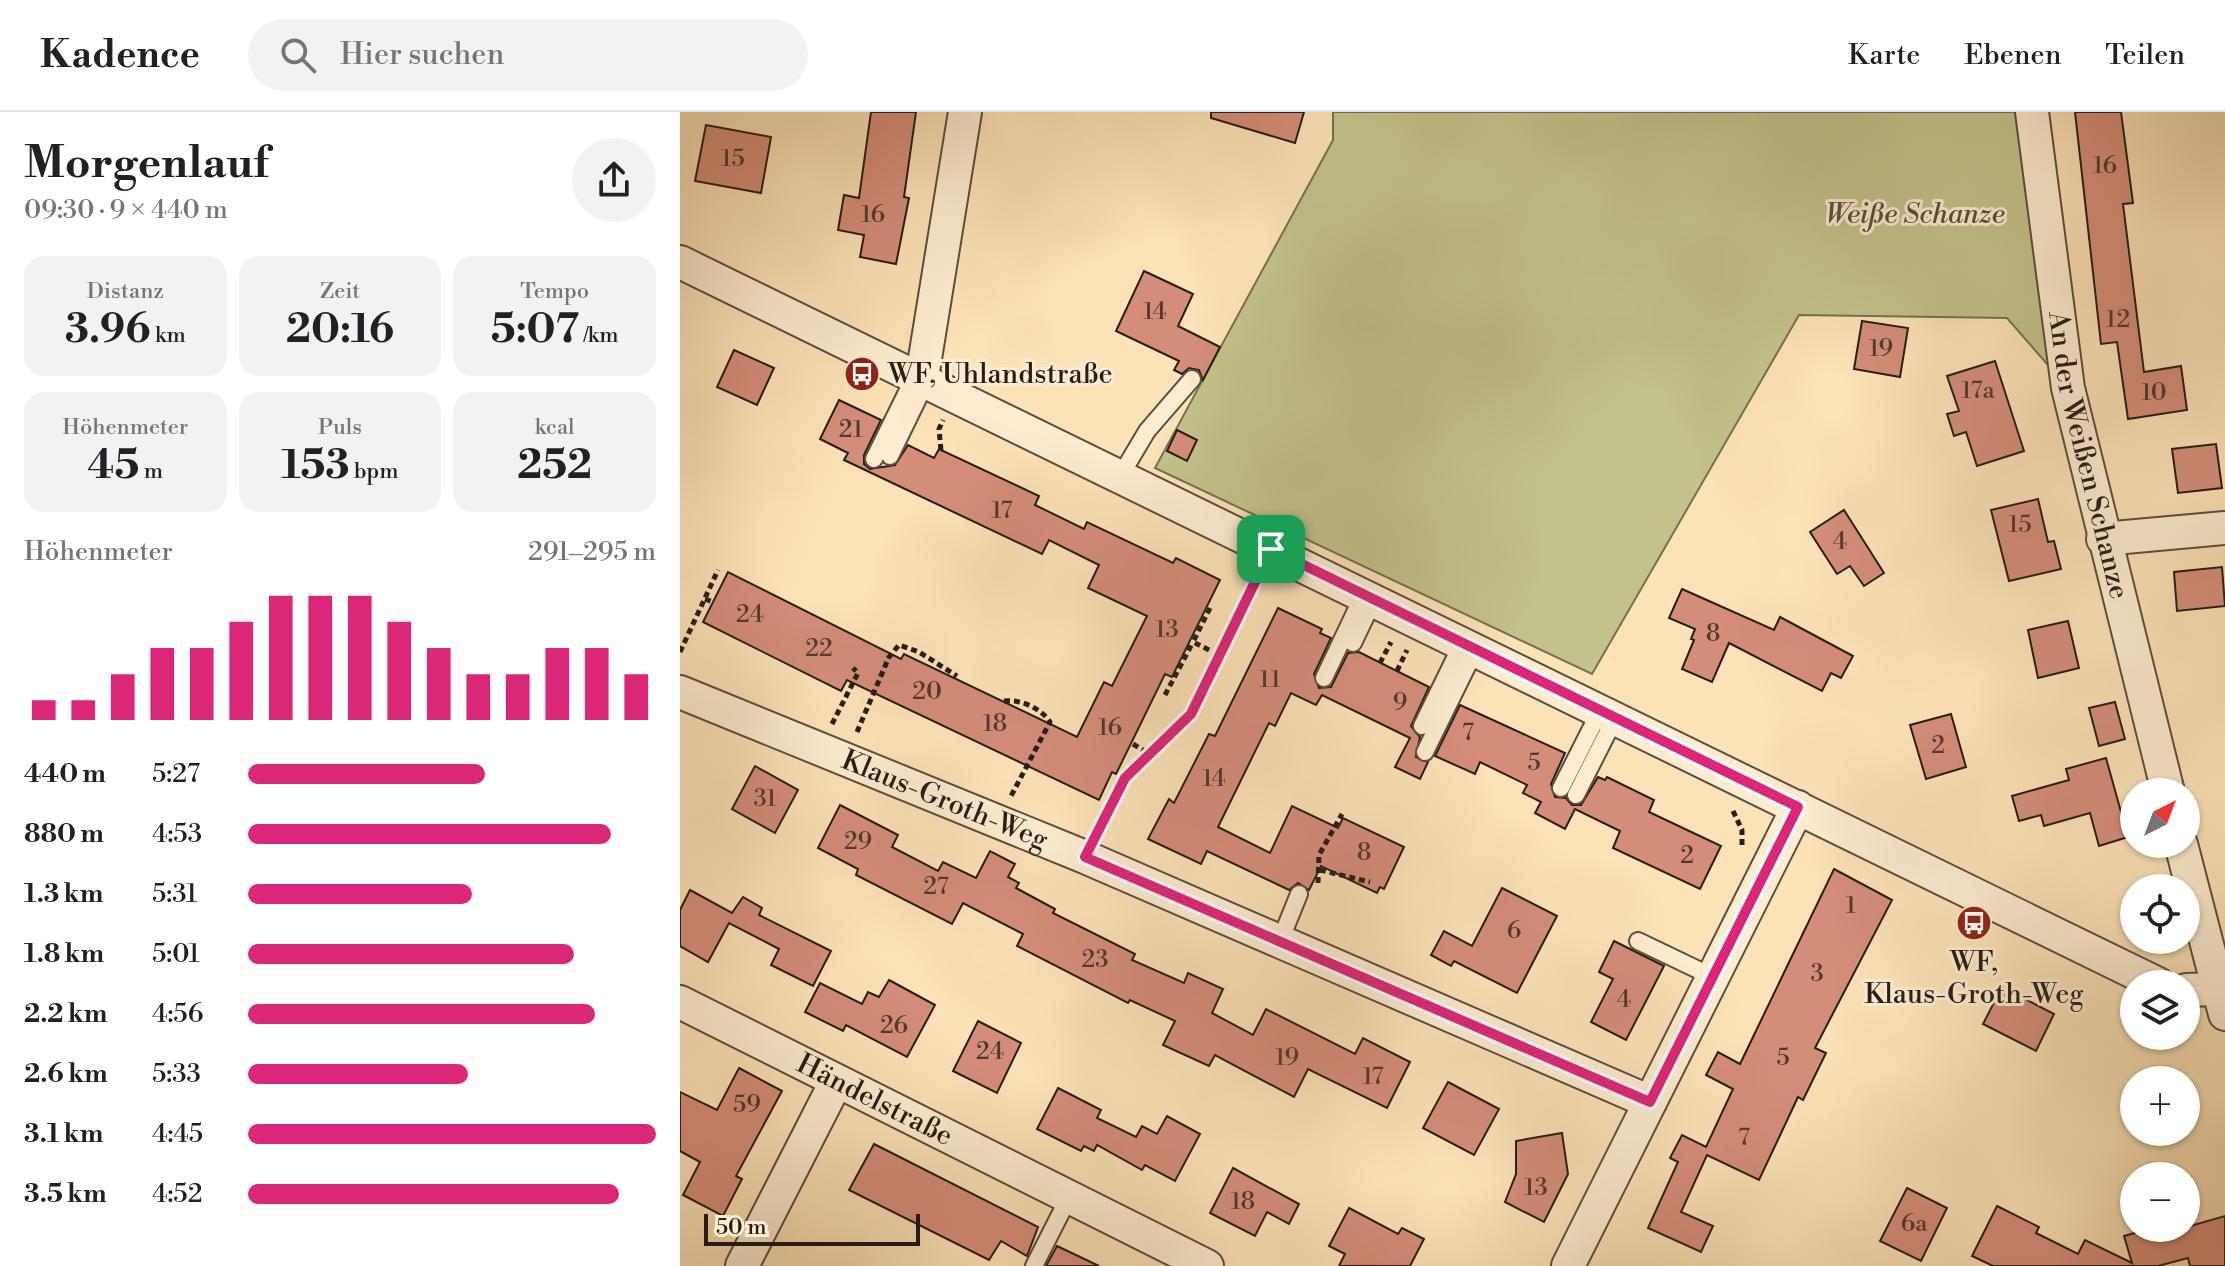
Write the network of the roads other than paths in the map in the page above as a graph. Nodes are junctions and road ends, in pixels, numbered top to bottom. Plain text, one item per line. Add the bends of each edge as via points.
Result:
1 (965, 112) edge
2 (2032, 112) edge
3 (680, 262) edge
4 (922, 377) junction
5 (1192, 379) dead end
6 (882, 457) dead end
7 (1128, 463) dead end
8 (2225, 528) edge
9 (2103, 539) junction
10 (1368, 599) junction
11 (1469, 647) junction
12 (1350, 648) dead end
13 (1324, 678) dead end
14 (680, 692) edge
15 (1607, 714) junction
16 (1422, 726) dead end
17 (1425, 752) dead end
18 (2164, 778) edge
19 (1568, 792) dead end
20 (1798, 807) junction
21 (2185, 858) edge
22 (1299, 894) dead end
23 (1280, 941) junction
24 (1638, 941) dead end
25 (2130, 970) edge
26 (1713, 977) junction
27 (2200, 994) edge
28 (2222, 1001) edge
29 (680, 1002) edge
30 (836, 1082) junction
31 (1650, 1102) junction
32 (1069, 1197) junction
33 (742, 1266) edge
34 (1034, 1266) edge
35 (1207, 1266) edge
36 (1568, 1266) edge

1 - 4 street
2 - 9 street, An der Weißen Schanze via 2068,388
3 - 4 street
4 - 6 lane
4 - 10 street
5 - 7 lane via 1147,431
8 - 9 street
9 - 18 street, An der Weißen Schanze
10 - 11 street
10 - 12 lane
10 - 13 lane
11 - 15 street
11 - 16 lane
11 - 17 lane
14 - 23 street, Klaus-Groth-Weg
15 - 19 lane
15 - 20 street
20 - 25 street
20 - 26 street
21 - 28 street
22 - 23 lane
23 - 31 street, Klaus-Groth-Weg
24 - 26 lane
26 - 31 street
27 - 28 street
29 - 30 street, Händelstraße
30 - 32 street, Händelstraße
30 - 33 street
31 - 36 street
32 - 34 lane
32 - 35 street, Händelstraße

